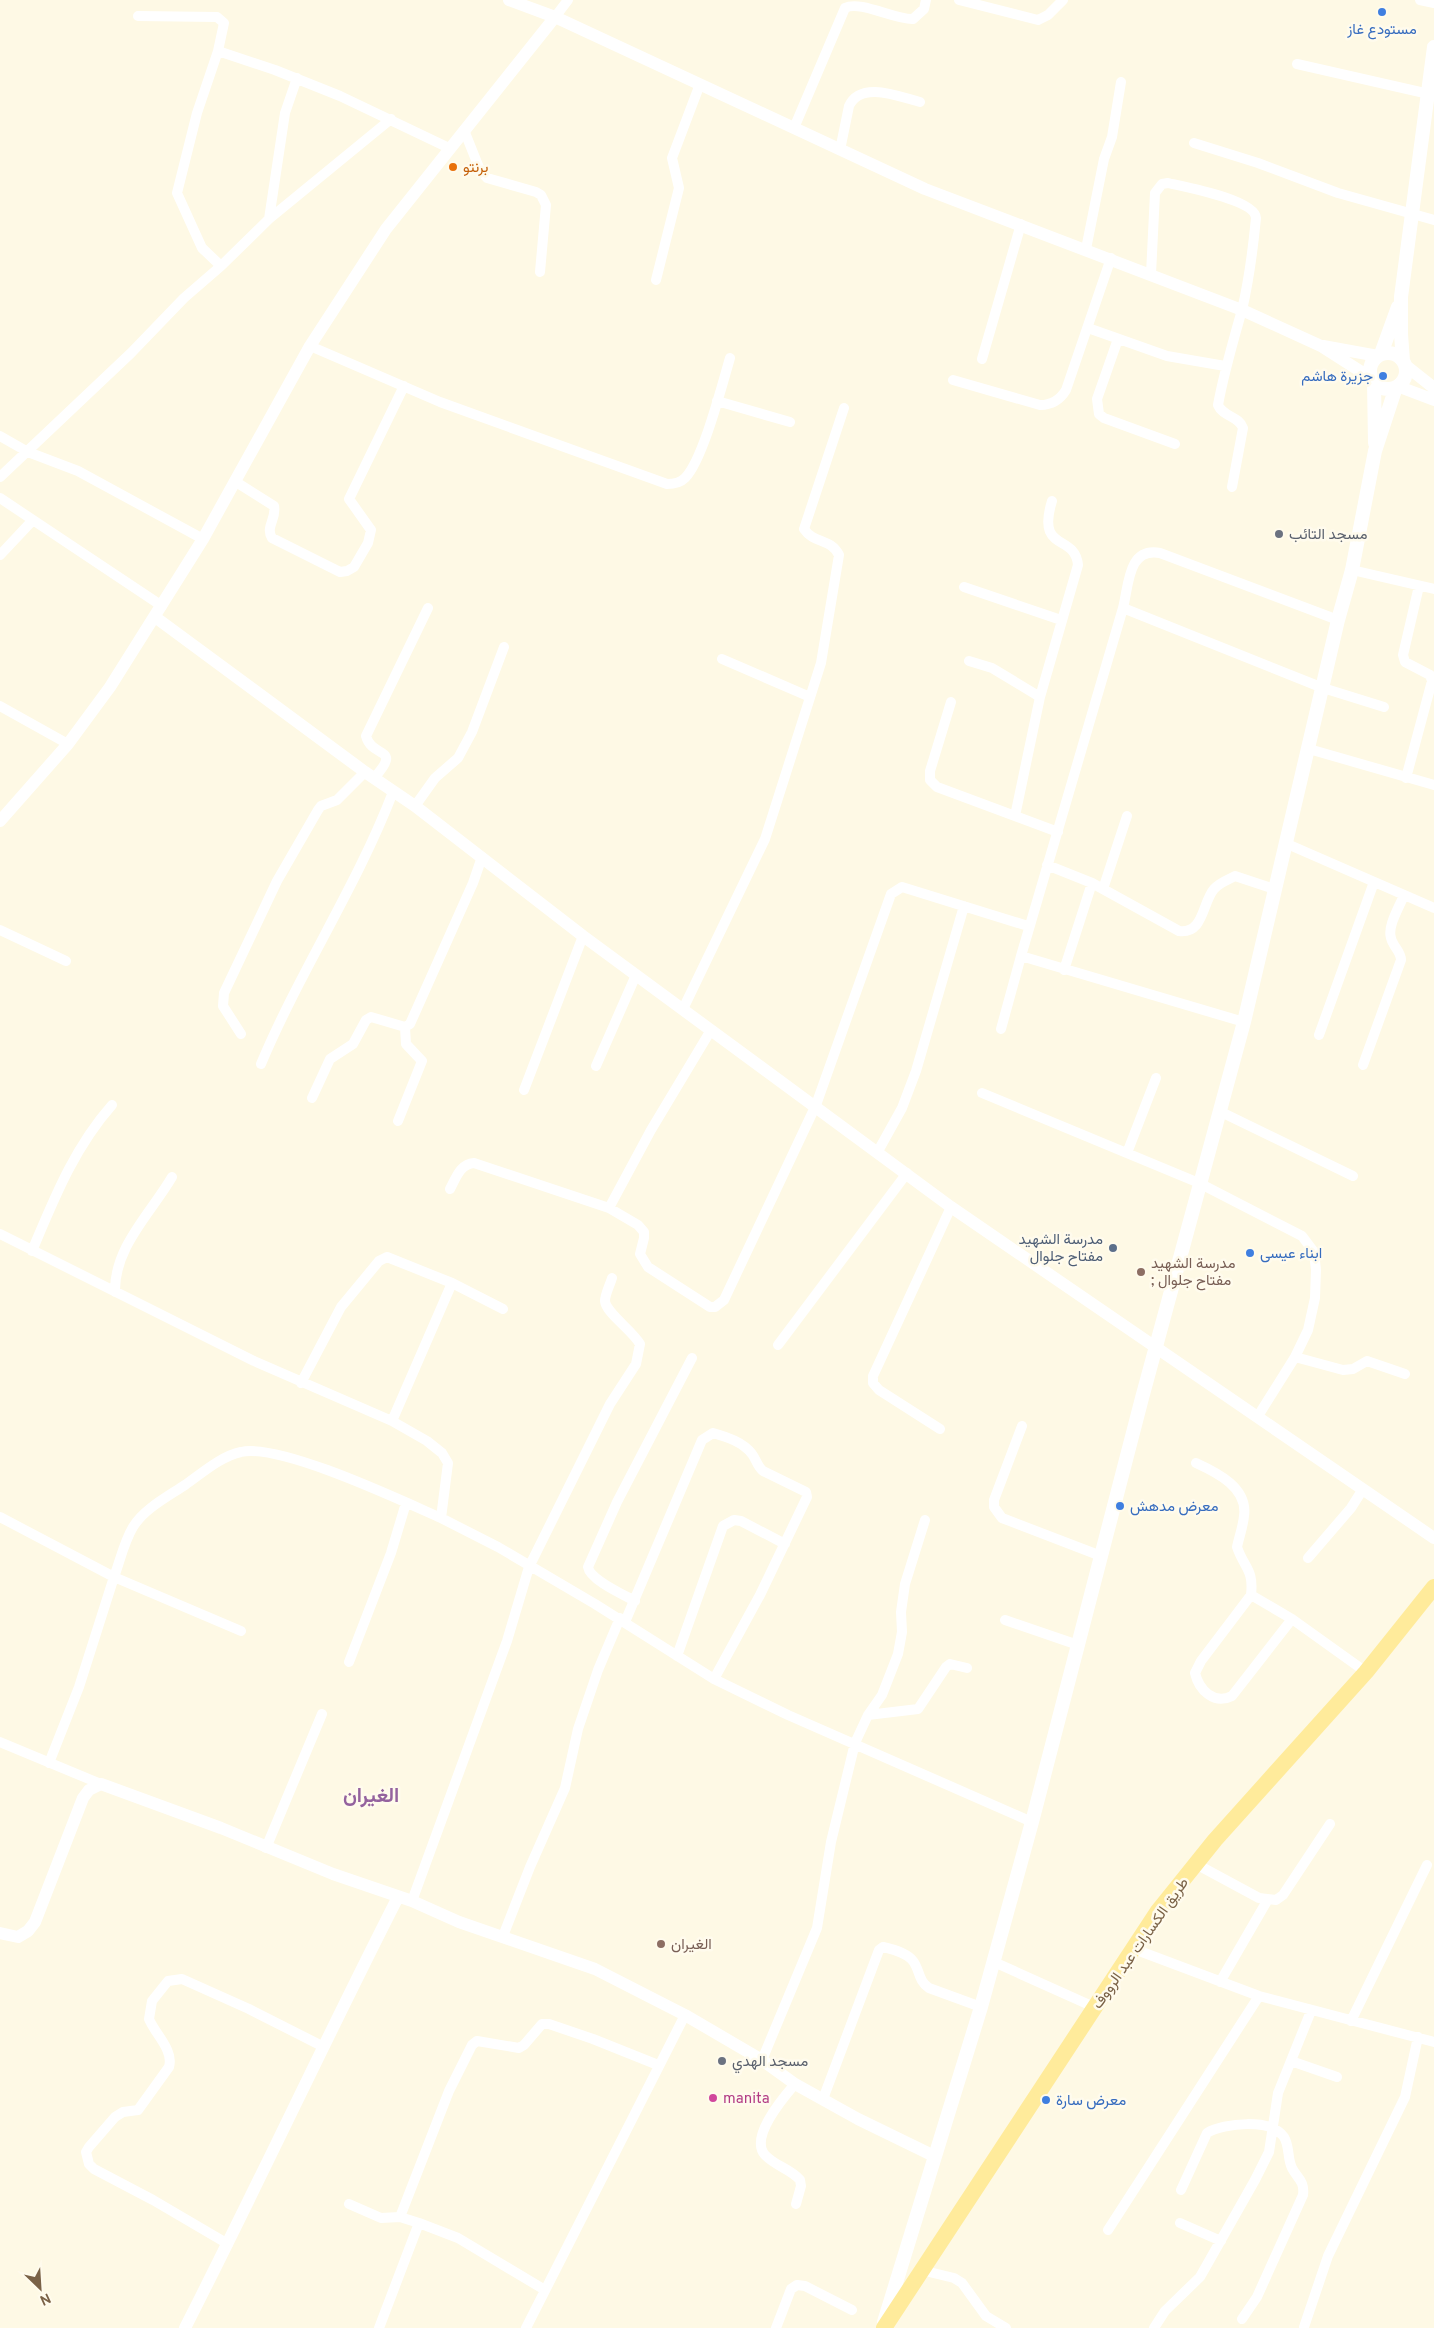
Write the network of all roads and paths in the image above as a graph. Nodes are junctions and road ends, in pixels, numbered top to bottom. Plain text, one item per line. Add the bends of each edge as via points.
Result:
1 (509, 0) edge
2 (568, 0) edge
3 (926, 0) edge
4 (959, 0) edge
5 (1063, 0) edge
6 (1420, 0) edge
7 (1434, 3) edge
8 (1000, 5) edge
9 (138, 16) dead end
10 (555, 17) junction
11 (1434, 47) edge
12 (218, 51) junction
13 (1297, 64) dead end
14 (297, 78) junction
15 (1121, 82) dead end
16 (700, 84) junction
17 (1429, 94) junction
18 (920, 102) dead end
19 (392, 119) junction
20 (794, 128) junction
21 (464, 130) junction
22 (1194, 142) dead end
23 (449, 148) junction
24 (840, 150) junction
25 (1412, 214) junction
26 (269, 219) junction
27 (1434, 220) edge
28 (1021, 224) junction
29 (1086, 249) junction
30 (1111, 258) junction
31 (221, 266) junction
32 (540, 272) dead end
33 (1151, 274) junction
34 (656, 280) dead end
35 (1401, 297) junction
36 (1242, 310) junction
37 (1088, 328) junction
38 (1118, 339) junction
39 (310, 346) junction
40 (1321, 346) junction
41 (1380, 355) junction
42 (730, 358) dead end
43 (982, 359) dead end
44 (1404, 363) junction
45 (1225, 366) junction
46 (953, 380) dead end
47 (1372, 380) junction
48 (404, 386) junction
49 (1397, 387) junction
50 (1434, 388) edge
51 (1434, 400) edge
52 (717, 401) junction
53 (844, 408) dead end
54 (790, 422) dead end
55 (0, 436) edge
56 (1175, 444) dead end
57 (1375, 451) junction
58 (28, 452) junction
59 (0, 477) edge
60 (236, 482) junction
61 (1232, 488) dead end
62 (0, 498) edge
63 (1052, 501) dead end
64 (32, 520) junction
65 (203, 539) junction
66 (0, 555) edge
67 (1352, 570) junction
68 (1419, 586) junction
69 (964, 587) dead end
70 (1434, 588) edge
71 (162, 606) junction
72 (428, 608) dead end
73 (1123, 608) junction
74 (155, 617) junction
75 (1061, 620) junction
76 (1338, 620) junction
77 (504, 646) dead end
78 (722, 659) dead end
79 (969, 662) dead end
80 (1323, 688) junction
81 (810, 697) junction
82 (1040, 697) junction
83 (951, 702) dead end
84 (0, 706) edge
85 (1384, 707) dead end
86 (68, 744) junction
87 (1309, 748) junction
88 (369, 775) junction
89 (1406, 778) junction
90 (1434, 785) edge
91 (393, 792) junction
92 (415, 806) junction
93 (1015, 816) junction
94 (1127, 816) dead end
95 (0, 821) edge
96 (1058, 832) junction
97 (1285, 843) junction
98 (482, 858) junction
99 (1048, 865) junction
100 (1374, 882) junction
101 (1092, 883) junction
102 (1274, 888) junction
103 (1103, 889) junction
104 (1404, 895) junction
105 (964, 906) junction
106 (1434, 908) edge
107 (1028, 926) junction
108 (0, 930) edge
109 (583, 936) junction
110 (1021, 956) junction
111 (66, 962) dead end
112 (1064, 970) junction
113 (636, 975) junction
114 (684, 1009) junction
115 (1244, 1022) junction
116 (404, 1027) junction
117 (1001, 1029) dead end
118 (711, 1030) junction
119 (241, 1034) dead end
120 (1319, 1035) dead end
121 (261, 1064) dead end
122 (1363, 1065) dead end
123 (596, 1066) dead end
124 (1156, 1078) dead end
125 (524, 1090) dead end
126 (982, 1093) dead end
127 (312, 1098) dead end
128 (112, 1105) dead end
129 (816, 1105) junction
130 (1219, 1111) junction
131 (398, 1121) dead end
132 (877, 1153) junction
133 (1127, 1153) junction
134 (907, 1173) junction
135 (1353, 1176) dead end
136 (172, 1177) dead end
137 (1199, 1183) junction
138 (450, 1189) dead end
139 (951, 1207) junction
140 (609, 1208) junction
141 (0, 1234) edge
142 (32, 1251) junction
143 (612, 1278) dead end
144 (452, 1283) junction
145 (115, 1292) junction
146 (502, 1309) dead end
147 (778, 1344) dead end
148 (1156, 1350) junction
149 (1295, 1357) junction
150 (692, 1358) dead end
151 (1405, 1374) dead end
152 (302, 1383) junction
153 (1258, 1416) junction
154 (392, 1421) junction
155 (1022, 1426) dead end
156 (940, 1429) dead end
157 (1196, 1463) dead end
158 (1363, 1489) junction
159 (406, 1503) junction
160 (0, 1517) edge
161 (441, 1518) junction
162 (925, 1520) dead end
163 (1434, 1538) edge
164 (785, 1544) junction
165 (1101, 1556) junction
166 (1308, 1558) dead end
167 (529, 1566) junction
168 (114, 1577) junction
169 (1434, 1587) edge
170 (1251, 1595) junction
171 (635, 1601) junction
172 (1292, 1618) junction
173 (622, 1620) junction
174 (1005, 1620) dead end
175 (241, 1632) dead end
176 (1078, 1645) junction
177 (677, 1656) junction
178 (349, 1662) dead end
179 (967, 1668) dead end
180 (1366, 1672) junction
181 (714, 1679) junction
182 (322, 1714) dead end
183 (868, 1715) junction
184 (0, 1742) edge
185 (855, 1743) junction
186 (49, 1762) junction
187 (101, 1784) junction
188 (1032, 1822) junction
189 (1330, 1824) dead end
190 (266, 1848) junction
191 (1196, 1864) junction
192 (1427, 1865) dead end
193 (398, 1897) junction
194 (1267, 1900) junction
195 (412, 1902) junction
196 (0, 1933) edge
197 (503, 1936) junction
198 (1134, 1949) junction
199 (994, 1962) junction
200 (1220, 1982) junction
201 (1259, 1996) junction
202 (981, 2007) junction
203 (1094, 2007) junction
204 (1311, 2010) junction
205 (686, 2015) junction
206 (1351, 2021) junction
207 (1418, 2037) junction
208 (1434, 2042) edge
209 (322, 2046) junction
210 (762, 2060) junction
211 (1291, 2061) junction
212 (658, 2065) junction
213 (1336, 2077) dead end
214 (795, 2084) junction
215 (823, 2099) junction
216 (1272, 2129) junction
217 (934, 2156) junction
218 (1181, 2190) dead end
219 (349, 2204) dead end
220 (796, 2204) dead end
221 (400, 2217) junction
222 (419, 2223) junction
223 (1180, 2223) dead end
224 (1108, 2230) dead end
225 (1221, 2241) junction
226 (228, 2244) junction
227 (921, 2270) junction
228 (545, 2290) junction
229 (852, 2310) dead end
230 (1242, 2319) dead end
231 (1304, 2327) dead end
232 (186, 2328) edge
233 (379, 2328) edge
234 (526, 2328) edge
235 (776, 2328) edge
236 (883, 2328) edge
237 (1006, 2328) edge
238 (1154, 2328) edge

1 - 10 street
2 - 10 street
3 - 20 street via 924,9 913,19 905,20 862,5 845,8
4 - 8 street
5 - 8 street via 1038,20
6 - 7 street
9 - 12 street via 217,17 224,23
10 - 16 street
10 - 21 street
11 - 17 main road
12 - 14 street
12 - 31 street via 197,113 176,193 202,248
13 - 17 street
14 - 19 street
14 - 26 street via 285,113
15 - 29 street via 1112,138 1104,158
16 - 20 street
16 - 34 street via 673,153 679,188
17 - 25 main road
18 - 24 street via 875,92 859,94 849,106
19 - 23 street
19 - 26 street
20 - 24 street
21 - 23 street
21 - 32 street via 480,170 487,178 536,192 546,205
22 - 25 street via 1338,194
23 - 39 street via 386,228
24 - 28 street via 925,189
25 - 27 street
25 - 35 main road
26 - 31 street
28 - 29 street
28 - 43 street
29 - 30 street
30 - 33 street
30 - 37 street
31 - 58 street via 184,298
33 - 36 street
33 - 36 street via 1155,193 1158,187 1168,183 1248,206 1254,210 1256,218
35 - 41 main road
35 - 44 main road via 1400,334
36 - 40 street
36 - 45 street
37 - 38 street
37 - 46 street via 1066,390 1048,405
38 - 45 street via 1173,358
38 - 56 street via 1097,400 1099,414
39 - 48 street
39 - 60 street
40 - 41 street
40 - 47 street
41 - 44 main road via 1394,354
41 - 47 main road via 1371,366
42 - 52 street
44 - 49 main road via 1405,376
44 - 50 street
45 - 61 street via 1218,404 1223,413 1240,422 1243,428
47 - 49 main road via 1384,388
47 - 57 main road
48 - 52 street via 667,484 676,484 691,470
48 - 60 street via 349,499 371,530 361,556 347,571 335,570 272,538 269,530 274,506
49 - 51 street
49 - 57 main road
52 - 54 street
53 - 81 street via 804,529 812,538 835,547 839,555 821,663
55 - 58 street
57 - 67 main road
58 - 59 street
58 - 65 street via 78,471
60 - 65 street
62 - 64 street
63 - 75 street via 1046,519 1048,528 1052,536 1075,554 1078,565
64 - 66 street
64 - 71 street
65 - 71 street
67 - 68 street
67 - 76 main road
68 - 70 street
68 - 89 street via 1403,655 1405,662 1430,675 1432,681
69 - 75 street
71 - 74 street
72 - 88 street via 366,736 387,760
73 - 76 street via 1134,562 1139,555 1150,551
73 - 80 street
73 - 96 street
74 - 86 street
74 - 88 street
75 - 82 street
76 - 80 main road
77 - 92 street via 472,732 458,758 434,778
78 - 81 street
79 - 82 street via 992,668
80 - 85 street
80 - 87 main road
81 - 114 street via 765,839
82 - 93 street
83 - 93 street via 930,780 937,787
84 - 86 street
86 - 95 street
87 - 89 street
87 - 97 main road
88 - 91 street
88 - 119 street via 337,800 321,806 281,873 224,993 223,1006
89 - 90 street
91 - 92 street
91 - 121 street via 359,869 282,1016
92 - 98 street
93 - 96 street
94 - 103 street
96 - 99 street
97 - 100 street
97 - 102 main road
98 - 109 street
98 - 116 street via 416,1014
99 - 101 street
99 - 107 street
100 - 104 street
100 - 120 street
101 - 103 street
101 - 112 street
102 - 103 street via 1235,876 1220,883 1213,890 1196,927 1186,932 1163,924
102 - 115 main road
104 - 106 street
104 - 122 street via 1390,934 1401,960
105 - 107 street
105 - 129 street via 902,887 891,894
105 - 132 street via 916,1071 902,1108
107 - 110 street
108 - 111 street
109 - 113 street
109 - 125 street
110 - 112 street
110 - 117 street
112 - 115 street
113 - 114 street
113 - 123 street
114 - 118 street
115 - 130 main road
116 - 127 street via 380,1018 366,1020 353,1044 330,1059
116 - 131 street via 406,1044 420,1057 422,1064
118 - 129 street
118 - 140 street
124 - 133 street
126 - 133 street
128 - 142 street via 79,1148
129 - 132 street
129 - 140 street via 724,1300 715,1307 710,1307 648,1267 640,1254 644,1232
130 - 135 street
130 - 137 main road
132 - 134 street
133 - 137 street
134 - 139 street
134 - 147 street
136 - 145 street via 135,1230 115,1279
137 - 148 main road
137 - 149 street via 1302,1236 1314,1252 1314,1298 1308,1330
138 - 140 street via 464,1165 474,1163
139 - 148 street
139 - 156 street via 873,1376 873,1383 879,1390
141 - 142 street
142 - 145 street
143 - 167 street via 606,1306 640,1344 636,1364 610,1404
144 - 146 street
144 - 152 street via 397,1259 387,1256 379,1261 341,1307
144 - 154 street
145 - 152 street
148 - 153 street
148 - 165 main road
149 - 151 street via 1343,1370 1353,1369 1367,1361
149 - 153 street
150 - 171 street via 617,1502 588,1567 593,1575 615,1591
152 - 154 street
153 - 158 street
154 - 161 street via 442,1453 448,1463
155 - 165 street via 994,1500 996,1512 1002,1518
157 - 170 street via 1238,1489 1245,1508 1237,1547 1249,1567
158 - 163 street
158 - 166 street
159 - 161 street
159 - 168 street via 270,1452 240,1452 200,1475 138,1520
159 - 178 street
160 - 168 street
161 - 167 street
162 - 183 street via 904,1584 898,1654 882,1695
164 - 171 street via 806,1503 806,1492 763,1471 743,1445 710,1434 699,1444
164 - 177 street via 741,1521 728,1522 719,1536
164 - 181 street
165 - 176 main road
167 - 173 street
167 - 195 street via 507,1641
168 - 175 street
168 - 186 street via 79,1687
169 - 180 main road, طريق الكسارات عبد الرووف
170 - 172 street
170 - 172 street via 1195,1673 1203,1690 1216,1699 1232,1696
171 - 173 street
172 - 180 street
173 - 177 street
173 - 197 street via 598,1670 578,1729 565,1788
174 - 176 street
176 - 188 main road
177 - 181 street
179 - 183 street via 946,1666 918,1709
180 - 191 main road, طريق الكسارات عبد الرووف
181 - 185 street
182 - 190 street
183 - 185 street
184 - 186 street
185 - 188 street
185 - 210 street via 831,1842 817,1928
186 - 187 street
187 - 190 street
187 - 196 street via 89,1790 83,1798 35,1922 18,1937
188 - 199 main road
189 - 194 street via 1283,1895 1276,1900
190 - 193 street
191 - 194 street
191 - 198 main road, طريق الكسارات عبد الرووف
192 - 206 street
193 - 195 street
193 - 209 street
194 - 200 street
195 - 197 street
197 - 205 street via 596,1969
198 - 200 street
198 - 203 main road, طريق الكسارات عبد الرووف
199 - 202 main road
199 - 203 street
200 - 201 street
201 - 204 street
201 - 224 street
202 - 215 street via 928,1988 922,1984 914,1961 883,1947
202 - 217 main road
203 - 227 main road, طريق الكسارات عبد الرووف
204 - 206 street
204 - 211 street
205 - 210 street
205 - 212 street
206 - 207 street
207 - 208 street
207 - 231 street via 1405,2096 1328,2256
209 - 226 street
209 - 226 street via 182,1979 168,1981 152,2001 149,2018 168,2052 169,2067 138,2110 115,2117 89,2147 87,2158 94,2169
210 - 214 street
211 - 213 street
211 - 216 street via 1278,2093
212 - 221 street via 549,2024 542,2024 521,2047 477,2041 449,2091
212 - 228 street
214 - 215 street
214 - 220 street via 772,2112 762,2147 765,2155 800,2180
215 - 217 street
216 - 218 street via 1238,2124 1225,2125 1207,2133
216 - 225 street via 1269,2152
216 - 230 street via 1283,2135 1288,2144 1291,2166 1301,2178 1303,2195 1258,2297
217 - 236 main road
219 - 221 street via 381,2218
221 - 222 street
222 - 228 street via 458,2238
222 - 233 street
223 - 225 street
225 - 238 street via 1200,2277 1169,2307
226 - 232 street
227 - 236 main road, طريق الكسارات عبد الرووف
227 - 237 street via 962,2283 986,2316
228 - 234 street
229 - 235 street via 797,2285 791,2289

